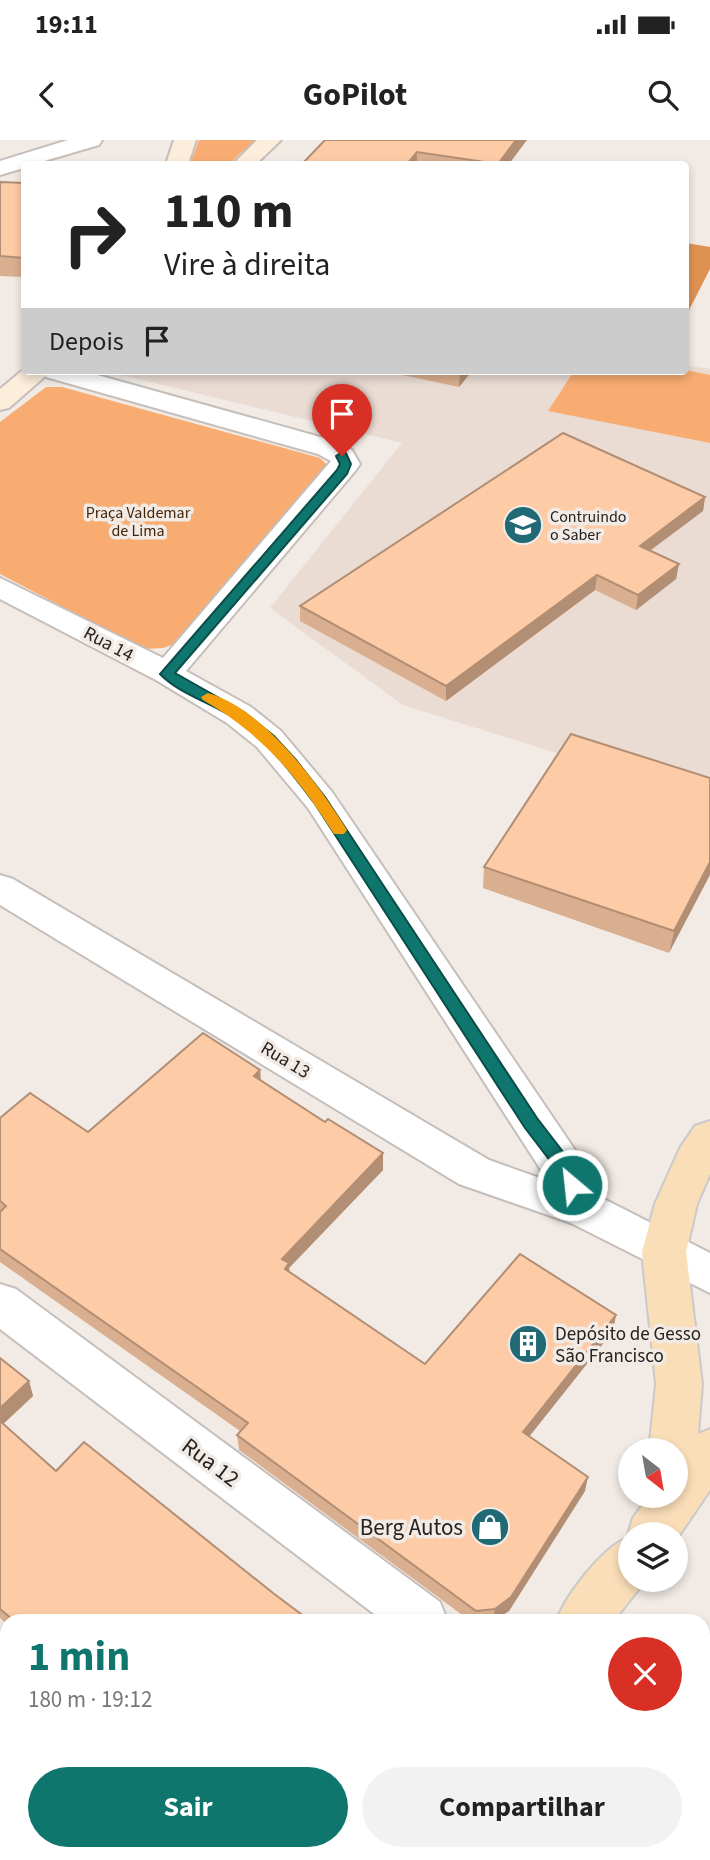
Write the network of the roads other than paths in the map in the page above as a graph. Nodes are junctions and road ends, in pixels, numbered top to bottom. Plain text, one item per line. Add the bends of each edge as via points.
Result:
1 (91, 140) edge
2 (185, 140) edge
3 (270, 140) edge
4 (23, 161) edge
5 (178, 161) edge
6 (247, 161) edge
7 (21, 162) edge
8 (0, 168) edge
9 (33, 375) edge
10 (68, 375) edge
11 (0, 402) edge
12 (0, 587) edge
13 (167, 674) junction
14 (0, 888) edge
15 (710, 1138) edge
16 (583, 1209) junction
17 (664, 1252) junction
18 (710, 1274) edge
19 (0, 1303) edge
20 (674, 1438) edge
21 (710, 1451) edge
22 (658, 1522) edge
23 (618, 1576) edge
24 (414, 1614) edge
25 (587, 1614) edge

1 - 4 street
2 - 5 street
3 - 6 street
7 - 8 street
9 - 11 street
10 - 13 street via 328,448 342,456 345,464
12 - 13 street, Rua 14
13 - 16 street, Rua 14 via 239,715 269,739 320,800 561,1162
14 - 16 street, Rua 13 via 474,1172
15 - 17 main road via 676,1204
16 - 17 street, Rua 13
17 - 18 street, Rua 13
17 - 20 main road via 679,1384
19 - 24 street, Rua 12
21 - 22 main road
23 - 25 main road

